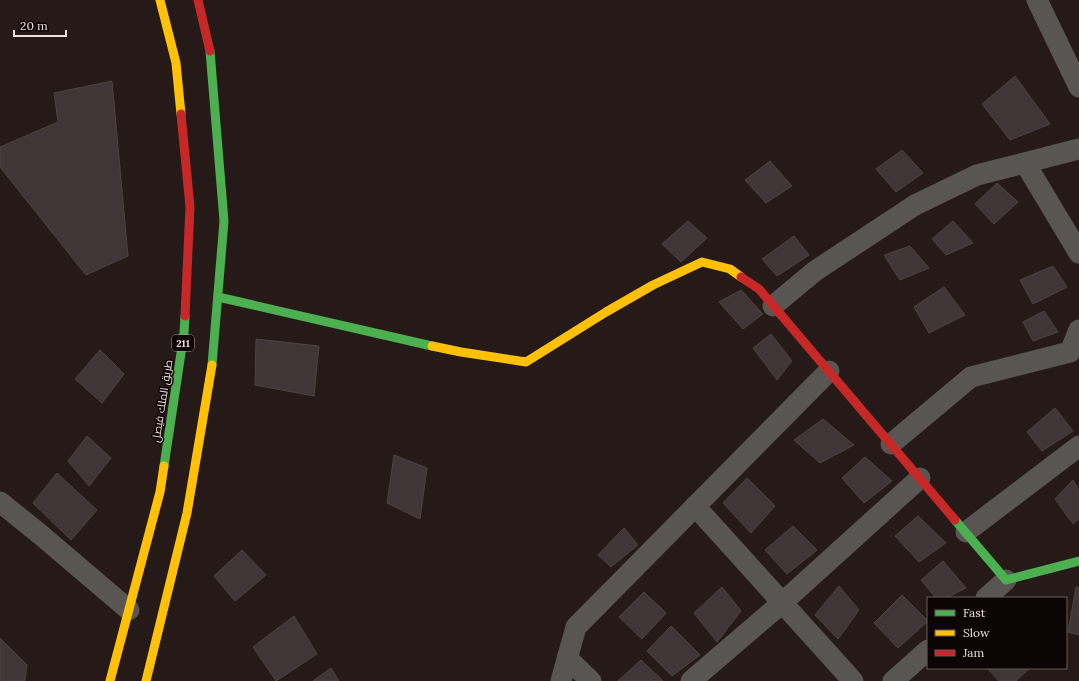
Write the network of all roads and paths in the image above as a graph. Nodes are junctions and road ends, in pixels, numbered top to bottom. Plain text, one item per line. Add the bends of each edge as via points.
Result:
1 (160, 0) edge
2 (198, 0) edge
3 (1037, 0) edge
4 (1079, 87) edge
5 (1079, 149) edge
6 (1025, 163) junction
7 (1079, 253) edge
8 (218, 297) junction
9 (773, 306) junction
10 (1079, 330) edge
11 (829, 371) junction
12 (892, 444) junction
13 (1079, 446) edge
14 (920, 478) junction
15 (0, 502) edge
16 (696, 506) junction
17 (966, 532) junction
18 (1079, 561) edge
19 (1006, 580) junction
20 (987, 597) edge
21 (782, 603) junction
22 (129, 610) junction
23 (927, 651) edge
24 (567, 658) junction
25 (110, 681) edge
26 (146, 681) edge
27 (561, 681) edge
28 (590, 681) edge
29 (691, 681) edge
30 (853, 681) edge
31 (893, 681) edge

1 - 22 main road, طريق الملك فيصل / 211 via 176,63 190,207 185,325 160,492
2 - 8 main road via 211,57 224,221
3 - 4 street
5 - 6 street
6 - 7 street
6 - 9 street via 977,175 915,205 815,271
8 - 9 main road via 461,352 526,362 653,285 702,262 730,270 759,289
8 - 26 main road via 212,362 187,513
9 - 11 main road
10 - 12 street via 1070,352 972,377
11 - 12 main road
11 - 16 street
12 - 14 main road
13 - 17 street
14 - 17 main road
14 - 21 street
15 - 22 street
16 - 21 street
16 - 24 street via 576,626
17 - 19 main road
18 - 19 main road
19 - 20 street
21 - 29 street
21 - 30 street
22 - 25 main road, طريق الملك فيصل / 211
23 - 31 street
24 - 27 street
24 - 28 street

